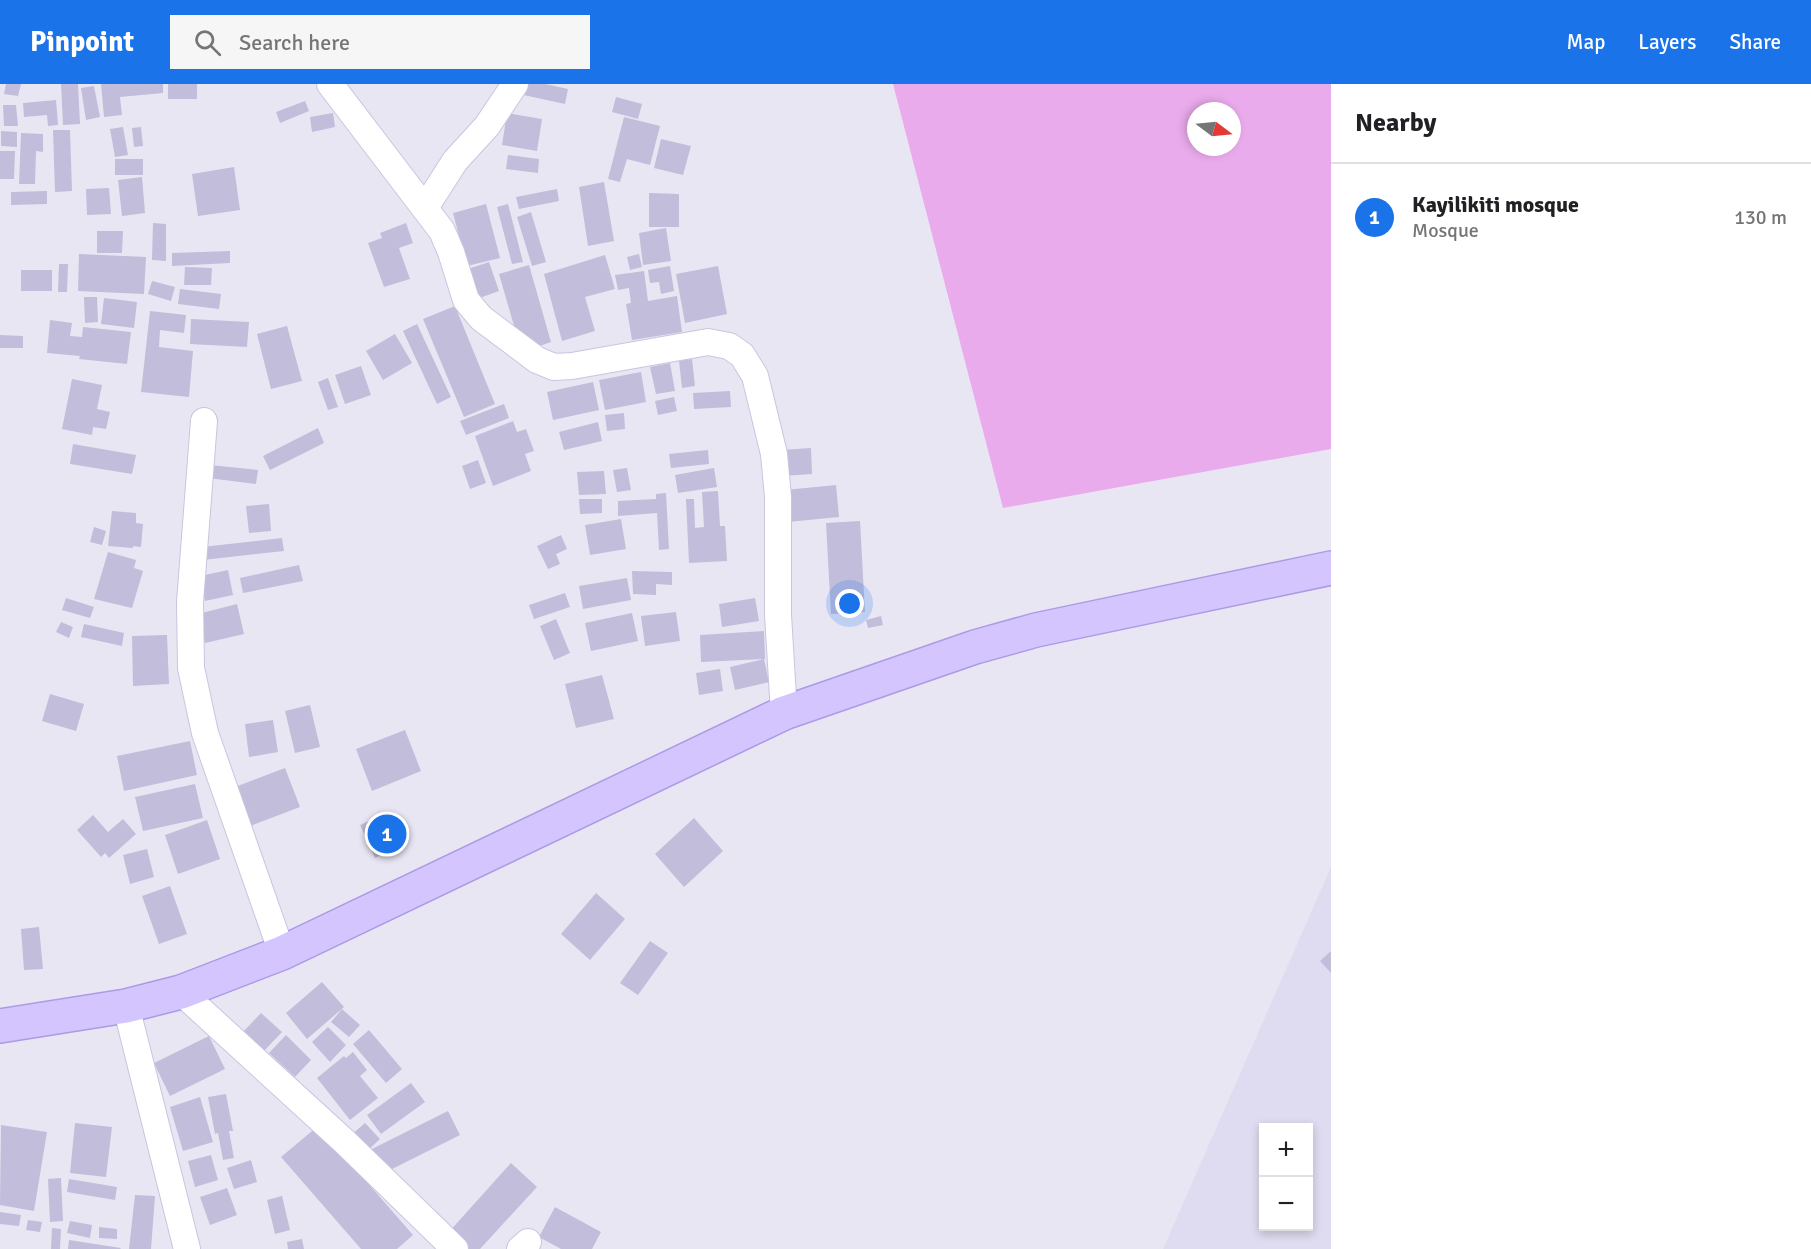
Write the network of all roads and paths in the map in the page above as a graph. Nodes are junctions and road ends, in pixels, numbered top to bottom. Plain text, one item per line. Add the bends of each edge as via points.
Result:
1 (330, 84) edge
2 (514, 84) edge
3 (425, 208) junction
4 (204, 421) dead end
5 (1331, 568) edge
6 (784, 713) junction
7 (282, 953) junction
8 (181, 992) junction
9 (126, 1006) junction
10 (0, 1026) edge
11 (187, 1249) edge
12 (455, 1249) edge

1 - 3 street
2 - 3 street via 487,126 455,161
3 - 6 street via 442,231 466,300 481,318 537,360 554,367 572,366 708,342 729,346 742,355 755,376 774,454
4 - 7 street via 190,602 191,668 205,733
5 - 6 main road via 1036,630
6 - 7 main road
7 - 8 main road
8 - 9 main road
8 - 12 street
9 - 10 main road
9 - 11 street

